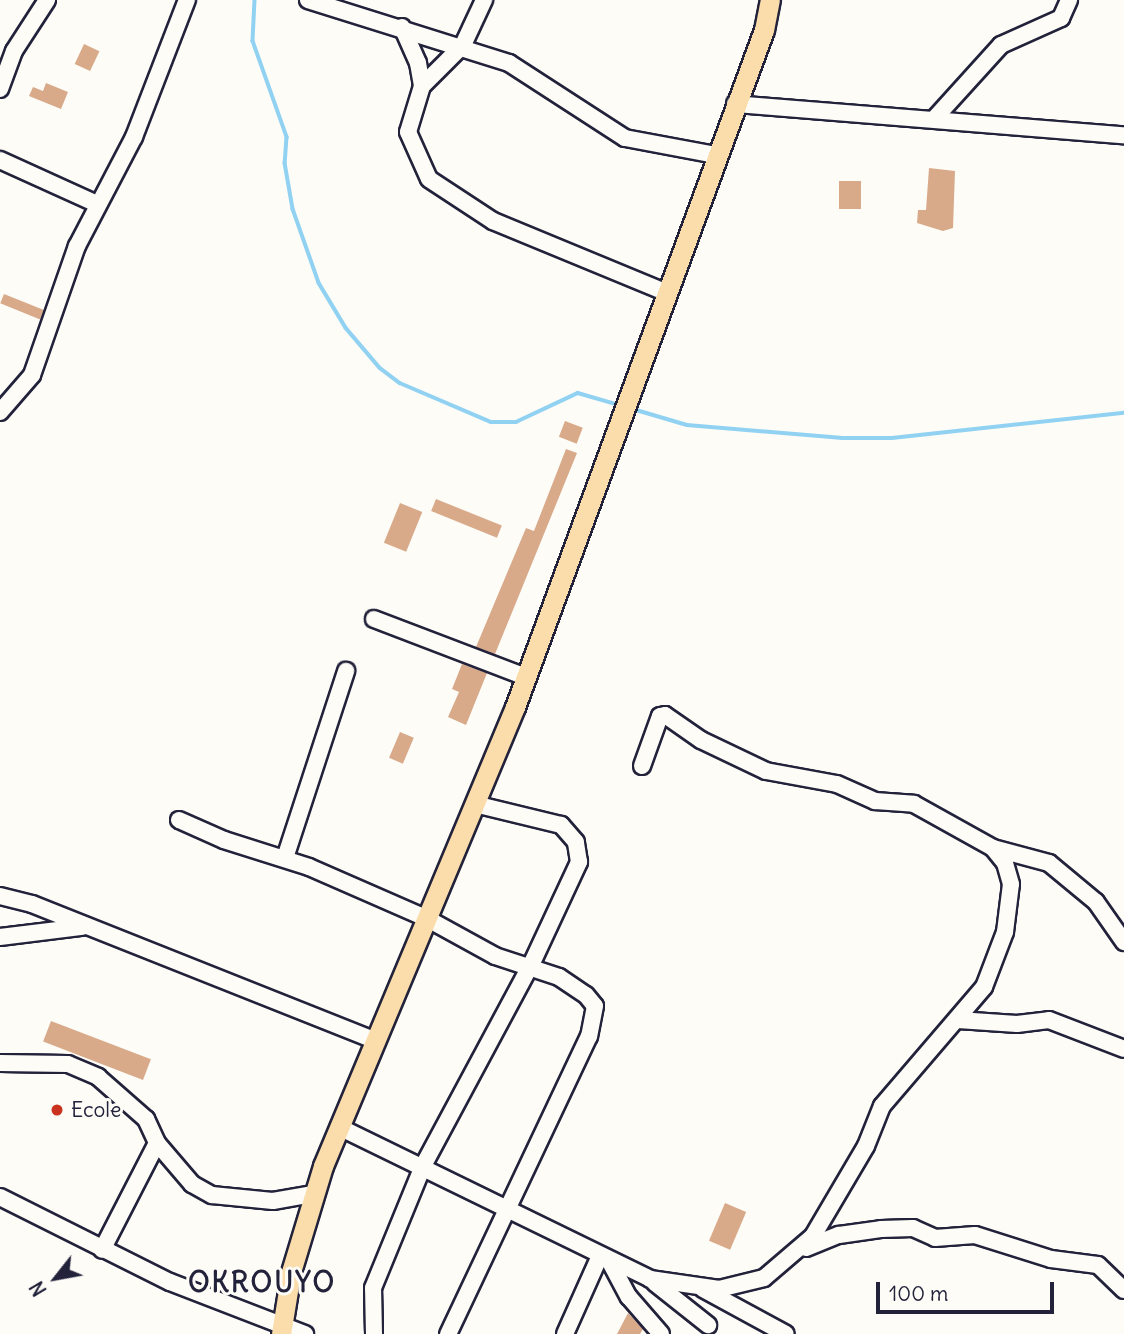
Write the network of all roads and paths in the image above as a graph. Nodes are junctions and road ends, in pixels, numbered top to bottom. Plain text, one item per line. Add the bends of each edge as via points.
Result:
1 (47, 0) edge
2 (187, 0) edge
3 (484, 0) edge
4 (770, 0) edge
5 (1069, 0) edge
6 (312, 1) edge
7 (402, 27) junction
8 (463, 45) junction
9 (422, 86) junction
10 (0, 89) edge
11 (735, 104) junction
12 (934, 119) junction
13 (1124, 135) edge
14 (716, 155) junction
15 (0, 160) edge
16 (97, 204) junction
17 (668, 293) junction
18 (0, 412) edge
19 (374, 619) dead end
20 (346, 671) dead end
21 (526, 677) junction
22 (642, 766) dead end
23 (474, 804) junction
24 (179, 820) dead end
25 (993, 848) junction
26 (285, 858) junction
27 (0, 896) edge
28 (426, 918) junction
29 (85, 926) junction
30 (0, 937) edge
31 (1124, 942) edge
32 (531, 965) junction
33 (958, 1020) junction
34 (377, 1041) junction
35 (1124, 1049) edge
36 (0, 1063) edge
37 (339, 1127) junction
38 (157, 1143) junction
39 (423, 1166) junction
40 (313, 1194) junction
41 (0, 1197) edge
42 (507, 1209) junction
43 (102, 1250) junction
44 (795, 1255) junction
45 (605, 1260) junction
46 (650, 1279) junction
47 (701, 1288) junction
48 (1124, 1290) edge
49 (708, 1325) dead end
50 (281, 1329) edge
51 (305, 1334) edge
52 (374, 1334) edge
53 (448, 1334) edge
54 (565, 1334) edge
55 (661, 1334) edge
56 (786, 1334) edge

1 - 10 street via 14,51
2 - 16 street via 134,137
3 - 8 street
4 - 11 main road via 764,30
5 - 12 street via 1060,18 1001,45
6 - 7 street
7 - 8 street
7 - 9 street via 418,63
8 - 9 street
8 - 14 street via 535,77 600,126 625,138
9 - 17 street via 410,117 409,139 422,170 441,190 493,221
11 - 12 street
11 - 14 main road
12 - 13 street
14 - 17 main road
15 - 16 street
16 - 18 street via 57,297 32,375
17 - 21 main road via 598,471
19 - 21 street
20 - 26 street
21 - 23 main road
22 - 25 street via 664,715 766,771 829,782 875,801 914,804
23 - 28 main road
23 - 32 street via 550,821 576,842 576,872
24 - 26 street via 224,840
25 - 31 street via 1049,863 1096,902
25 - 33 street via 1005,863 1011,884 1005,932 984,987
26 - 28 street
27 - 29 street
28 - 32 street via 495,956
28 - 34 main road
29 - 30 street
29 - 34 street
32 - 39 street
32 - 42 street via 586,995 596,1013
33 - 35 street via 1010,1024 1049,1020
33 - 44 street via 940,1034 882,1105 829,1214
34 - 37 main road
36 - 38 street via 50,1061 98,1077 133,1103
37 - 39 street
37 - 40 main road
38 - 40 street via 192,1184 212,1195 273,1201
38 - 43 street
39 - 42 street
39 - 52 street via 373,1288
40 - 50 main road via 290,1272
41 - 43 street
42 - 45 street
42 - 53 street
43 - 50 street
44 - 47 street via 764,1278 741,1287
44 - 48 street via 839,1235 913,1228 929,1238 975,1236 1051,1259 1093,1263
45 - 46 street
45 - 54 street
45 - 55 street
46 - 47 street
46 - 49 street
47 - 56 street
50 - 51 street

